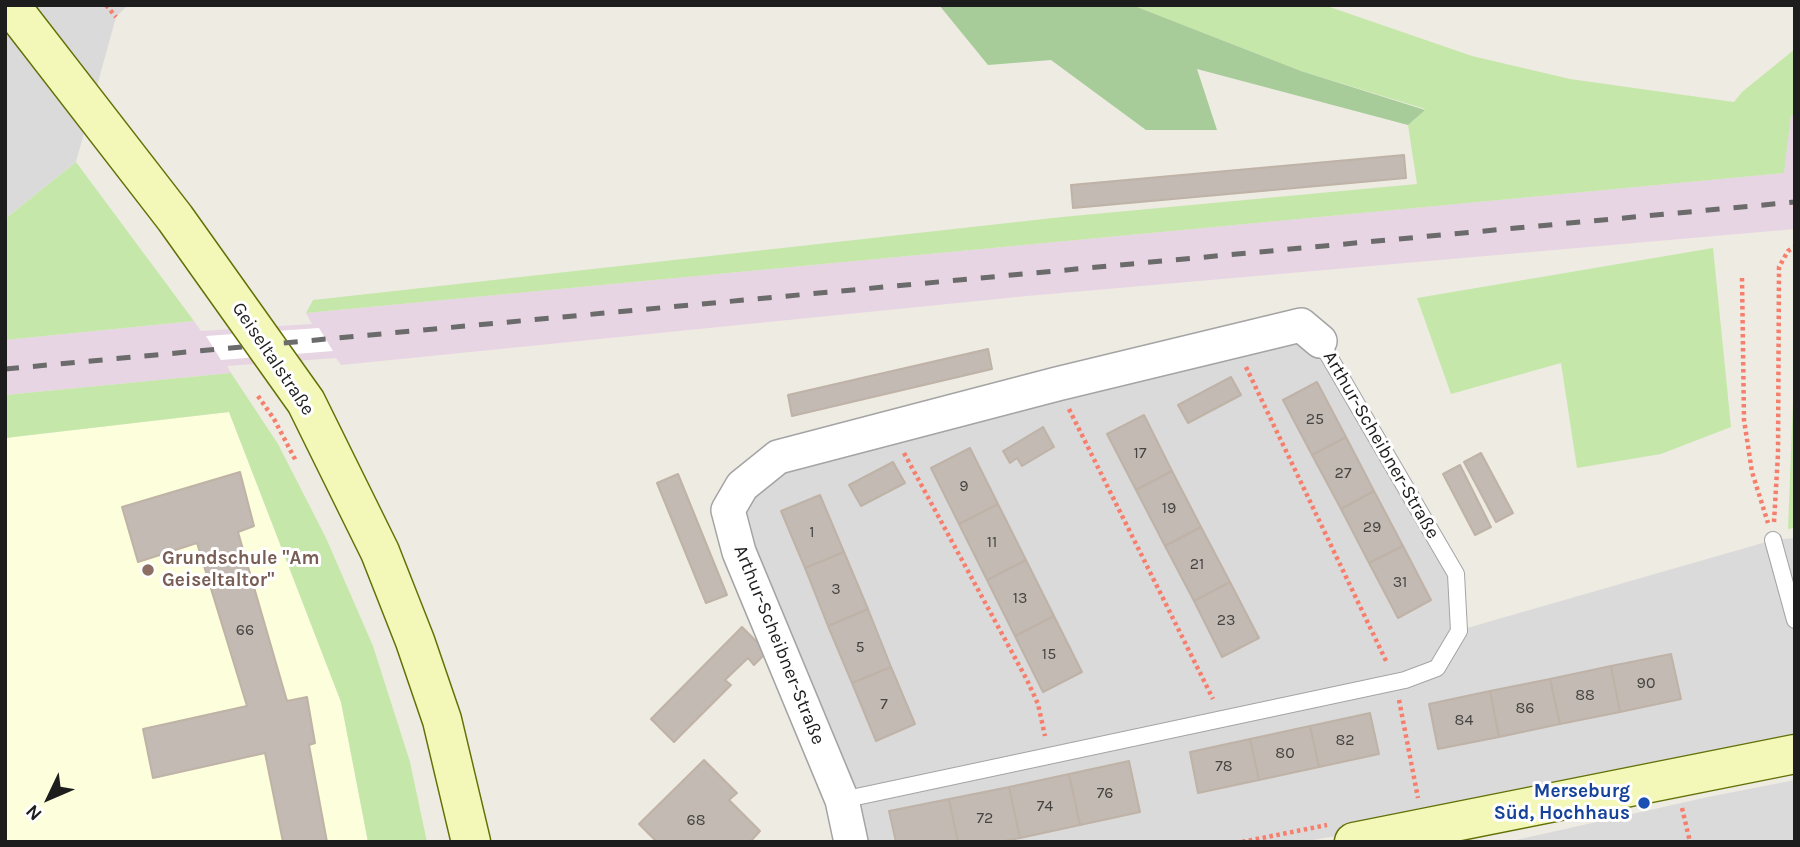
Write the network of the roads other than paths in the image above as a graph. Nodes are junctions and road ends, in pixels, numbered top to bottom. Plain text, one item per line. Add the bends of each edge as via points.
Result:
1 (10, 5) edge
2 (1320, 341) joint
3 (1773, 540) road end
4 (1795, 620) edge
5 (1795, 754) edge
6 (842, 800) junction
7 (471, 842) edge
8 (851, 842) edge
9 (1354, 842) edge

1 - 7 street, Geiseltalstraße via 175,218 306,402 380,552 415,641 442,720
2 - 6 street, Arthur-Scheibner-Straße via 1301,325 1057,384 778,457 742,486 728,510 739,552
2 - 6 lane, Arthur-Scheibner-Straße via 1456,574 1460,631 1437,668 1396,682
3 - 4 lane
5 - 9 street
6 - 8 street, Arthur-Scheibner-Straße

